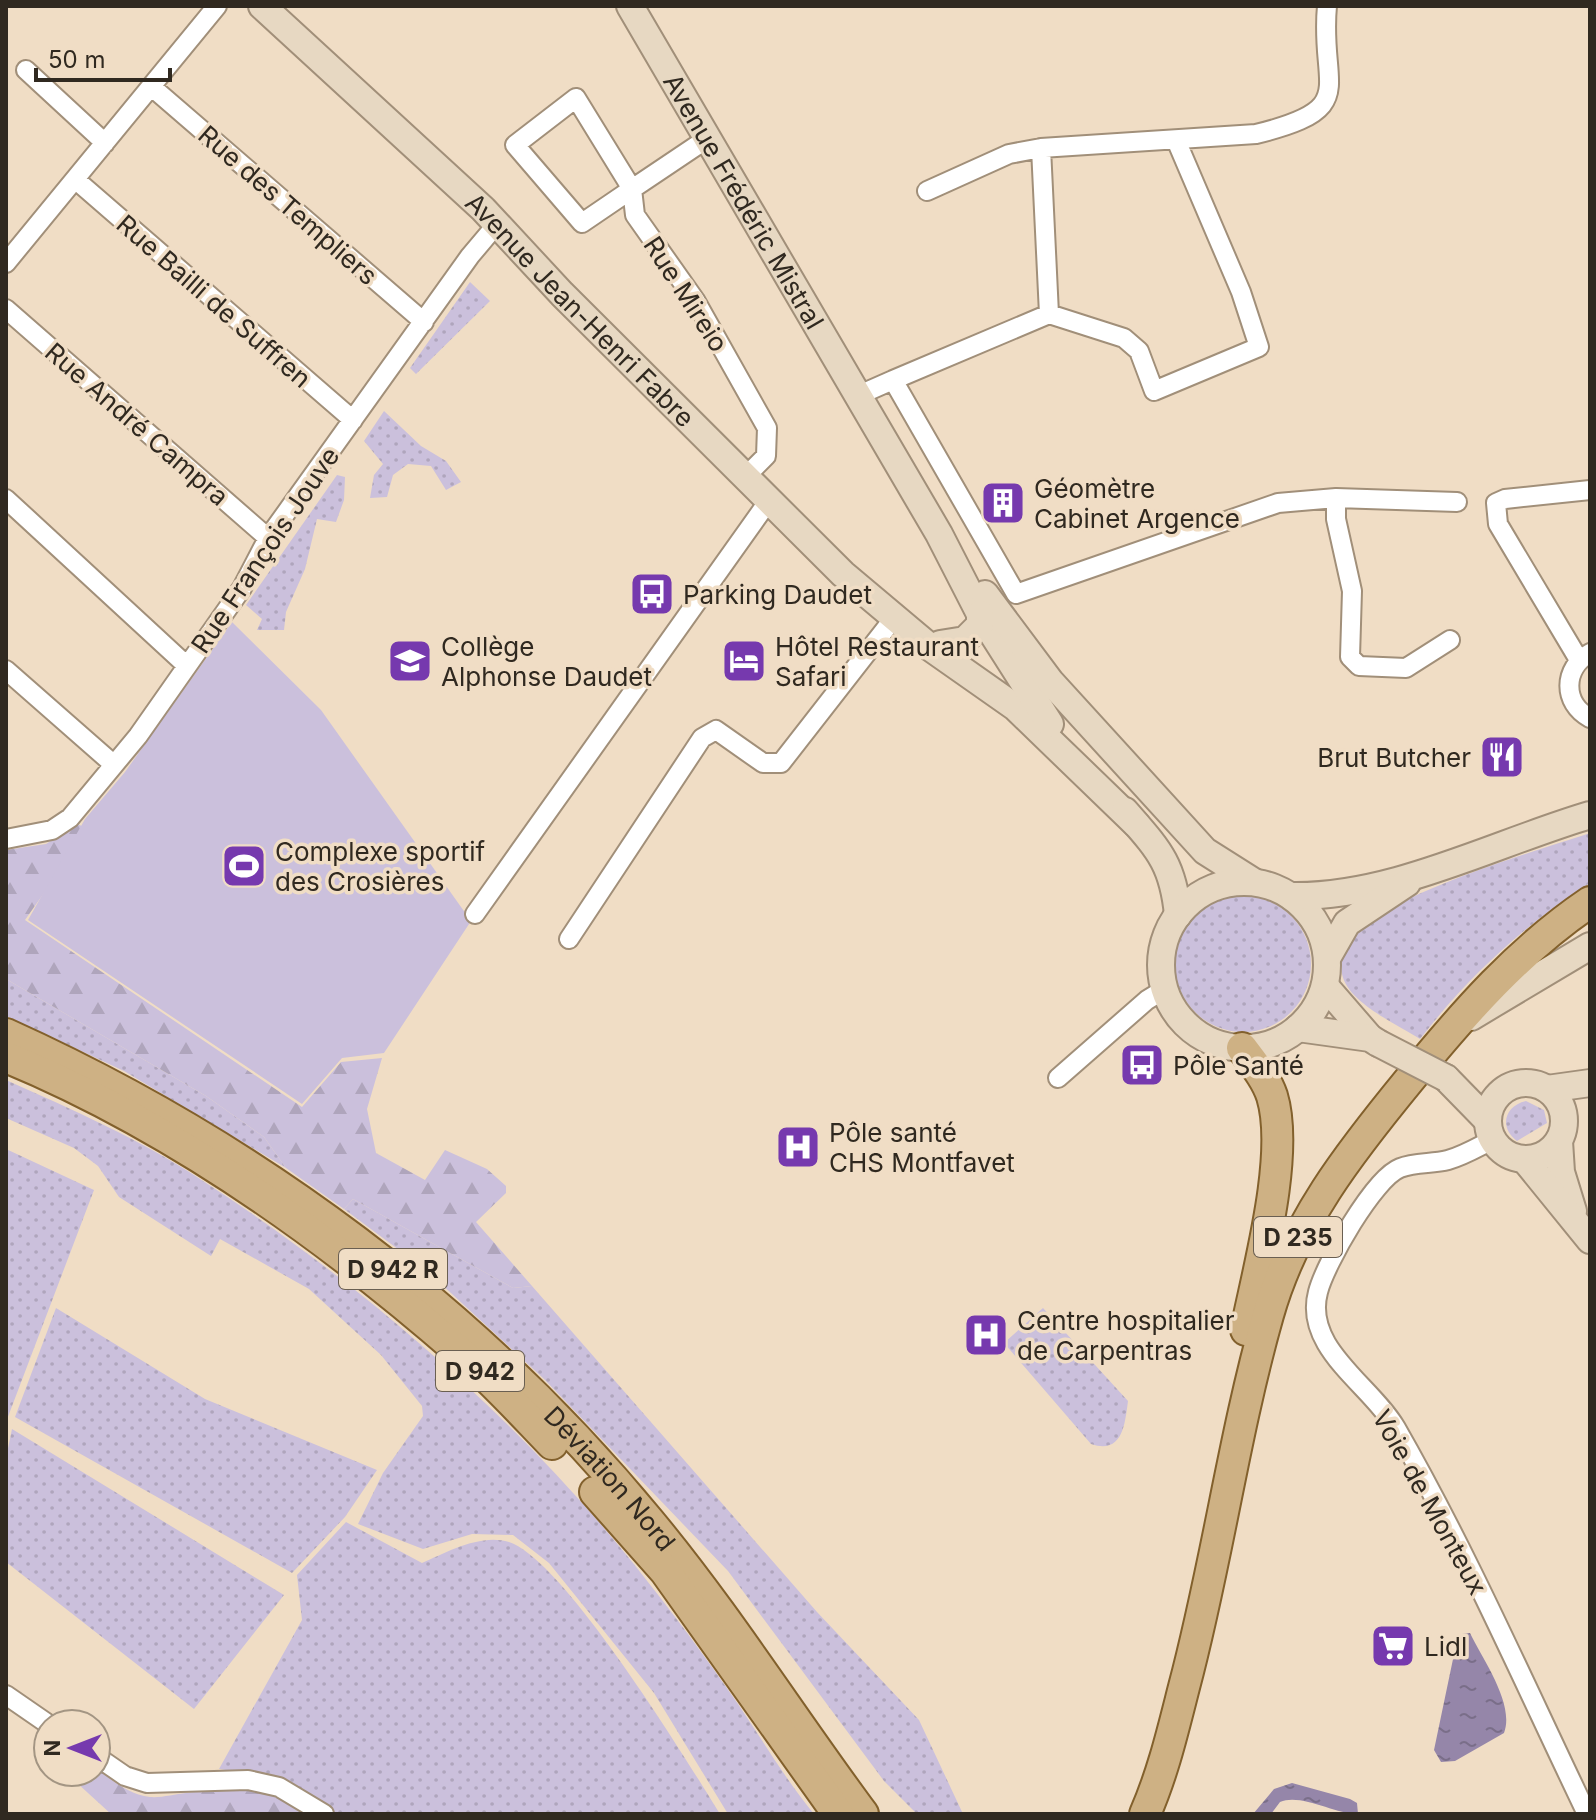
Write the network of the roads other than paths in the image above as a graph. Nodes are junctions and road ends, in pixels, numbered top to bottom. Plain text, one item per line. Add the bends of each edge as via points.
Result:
1 (217, 6) edge
2 (262, 6) edge
3 (630, 6) edge
4 (1327, 6) edge
5 (26, 70) dead end
6 (153, 88) junction
7 (708, 138) junction
8 (1176, 140) junction
9 (105, 143) junction
10 (1041, 148) junction
11 (76, 180) junction
12 (632, 189) junction
13 (927, 191) dead end
14 (497, 224) junction
15 (6, 263) edge
16 (6, 309) edge
17 (1049, 314) junction
18 (424, 322) junction
19 (893, 380) junction
20 (859, 395) junction
21 (353, 420) junction
22 (747, 475) junction
23 (1590, 490) edge
24 (1336, 498) junction
25 (6, 499) edge
26 (770, 499) junction
27 (1457, 502) dead end
28 (939, 534) junction
29 (268, 538) junction
30 (980, 614) junction
31 (894, 618) junction
32 (1450, 640) dead end
33 (940, 644) junction
34 (1585, 657) edge
35 (186, 665) junction
36 (6, 670) edge
37 (1027, 691) junction
38 (1590, 718) edge
39 (1118, 758) junction
40 (112, 763) junction
41 (1590, 815) edge
42 (1136, 824) junction
43 (6, 839) edge
44 (1426, 872) junction
45 (1255, 883) junction
46 (1291, 896) junction
47 (1590, 902) edge
48 (475, 914) dead end
49 (1178, 915) junction
50 (569, 939) dead end
51 (1590, 946) edge
52 (1327, 958) junction
53 (1325, 986) junction
54 (1165, 989) junction
55 (1298, 1028) junction
56 (1451, 1030) junction
57 (6, 1034) edge
58 (1374, 1040) junction
59 (1242, 1048) junction
60 (6, 1057) edge
61 (1058, 1078) dead end
62 (1449, 1080) junction
63 (1590, 1083) edge
64 (1506, 1088) junction
65 (1547, 1089) junction
66 (1590, 1099) edge
67 (1490, 1131) junction
68 (1562, 1131) junction
69 (1525, 1160) junction
70 (1584, 1227) edge
71 (1244, 1415) junction
72 (6, 1695) edge
73 (32, 1713) edge
74 (112, 1767) edge
75 (1150, 1807) edge
76 (324, 1814) edge
77 (838, 1814) edge
78 (863, 1814) edge
79 (1587, 1814) edge

1 - 6 street
2 - 14 main road, Avenue Jean-Henri Fabre
3 - 7 main road, Avenue Frédéric Mistral
4 - 8 street via 1330,94 1318,112 1256,134
5 - 9 street
6 - 9 street
6 - 18 street, Rue des Templiers
7 - 12 street
7 - 20 main road, Avenue Frédéric Mistral
8 - 10 street
8 - 17 street via 1259,347 1154,391 1139,351 1124,338
9 - 11 street
10 - 13 street via 1009,154
10 - 17 street
11 - 15 street
11 - 21 street, Rue Bailli de Suffren
12 - 12 street via 576,98 515,145 582,223
12 - 22 street, Rue Mireio via 635,215 695,300 767,428 766,456
14 - 18 street, Rue François Jouve
14 - 22 main road, Avenue Jean-Henri Fabre
16 - 29 street, Rue André Campra
17 - 19 street
18 - 21 street, Rue François Jouve
19 - 20 street
19 - 24 street via 1016,594 1278,503
20 - 28 main road, Avenue Frédéric Mistral
21 - 29 street, Rue François Jouve
22 - 26 main road, Avenue Jean-Henri Fabre
23 - 34 street via 1496,503 1498,524
24 - 27 street
24 - 32 street via 1352,591 1350,657 1359,666 1406,668
25 - 35 street
26 - 31 main road, Avenue Jean-Henri Fabre
26 - 48 street
28 - 30 main road
28 - 39 main road via 1050,681
29 - 35 street, Rue François Jouve via 242,588
30 - 33 main road via 980,625 965,640
30 - 37 main road
31 - 33 main road
31 - 42 main road via 1015,707
31 - 50 street via 781,763 763,763 716,730 702,738
33 - 37 main road
34 - 38 street via 1570,676 1569,693
35 - 40 street, Rue François Jouve via 138,736
36 - 40 street
37 - 39 main road
37 - 42 main road
39 - 45 main road via 1205,851
40 - 43 street, Rue François Jouve via 70,818 52,830
41 - 44 main road
42 - 49 main road via 1166,860
44 - 46 main road via 1324,896
44 - 52 main road via 1347,923
45 - 46 main road
45 - 49 main road via 1212,888
46 - 52 main road via 1315,924
47 - 56 main road, D 235 via 1512,963
49 - 54 main road via 1162,950
51 - 56 main road
52 - 53 main road
53 - 55 main road
53 - 58 main road
54 - 59 main road via 1183,1021 1197,1033
54 - 61 street
55 - 58 main road
55 - 59 main road via 1281,1040
56 - 71 main road, D 235 via 1352,1149 1314,1206 1280,1278
57 - 78 main road, Déviation Nord / D 942 R via 146,1103 233,1155 349,1234 511,1370 649,1520
58 - 62 main road, bridge
59 - 71 main road via 1272,1096 1276,1141 1272,1195 1240,1368
60 - 77 main road, Déviation Nord / D 942 via 126,1116 279,1210 464,1356 567,1459 665,1571
62 - 64 main road
62 - 67 main road
63 - 65 main road
64 - 65 main road via 1531,1083
64 - 67 main road via 1493,1102
65 - 68 main road via 1562,1108
66 - 68 main road
67 - 69 main road via 1506,1154
67 - 79 street, Voie de Monteux via 1452,1159 1397,1169 1380,1182 1327,1268 1317,1293 1316,1315 1330,1349 1394,1425 1476,1581
68 - 69 main road via 1541,1157
68 - 70 main road via 1561,1172
69 - 70 main road
71 - 75 main road, D 235 via 1207,1601
72 - 73 street
74 - 76 street via 147,1783 248,1780 279,1787

